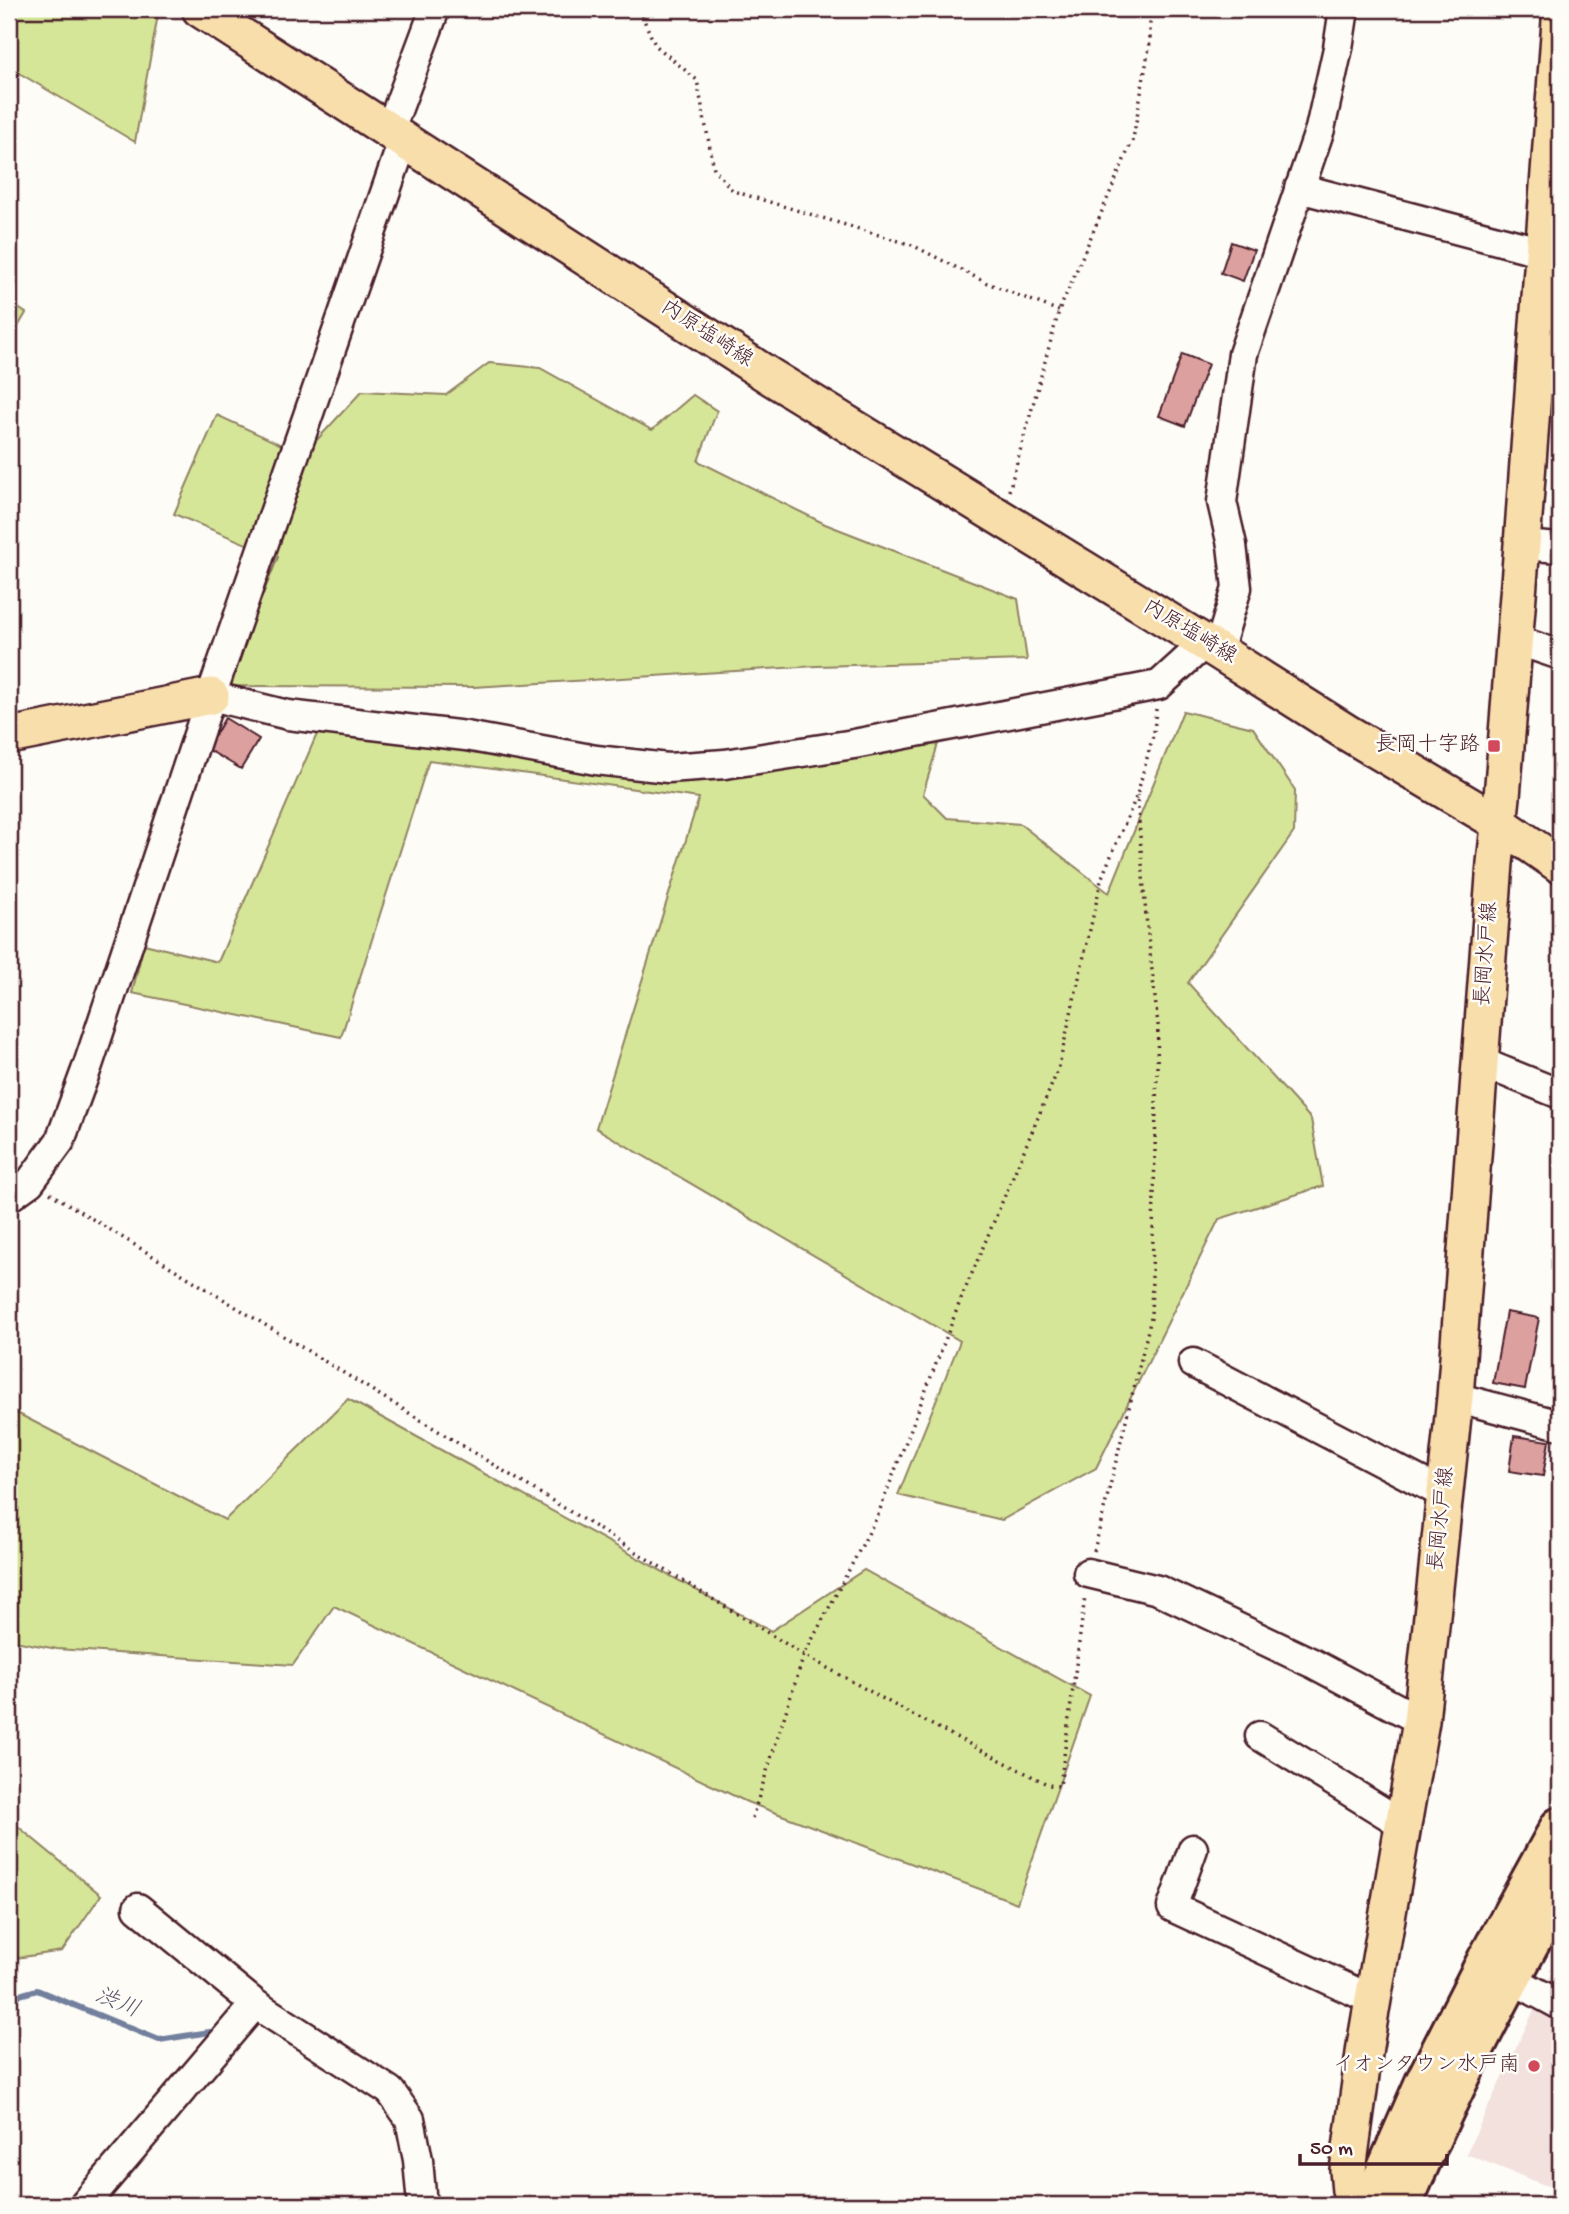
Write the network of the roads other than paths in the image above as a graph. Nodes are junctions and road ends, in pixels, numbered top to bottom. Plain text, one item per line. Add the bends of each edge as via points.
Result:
1 (200, 9) edge
2 (435, 9) edge
3 (1344, 9) edge
4 (1560, 21) edge
5 (396, 136) junction
6 (1299, 188) junction
7 (1554, 189) edge
8 (1543, 252) junction
9 (1522, 545) junction
10 (1560, 548) edge
11 (1513, 639) junction
12 (1212, 647) junction
13 (1560, 655) edge
14 (211, 696) junction
15 (9, 736) edge
16 (1499, 823) junction
17 (1560, 865) edge
18 (1481, 1059) junction
19 (1560, 1094) edge
20 (19, 1189) edge
21 (1193, 1363) dead end
22 (1455, 1396) junction
23 (1560, 1425) edge
24 (1446, 1495) junction
25 (1088, 1573) road end
26 (1421, 1721) junction
27 (1260, 1736) dead end
28 (1404, 1825) junction
29 (1560, 1827) edge
30 (1193, 1849) dead end
31 (1560, 1888) edge
32 (138, 1908) dead end
33 (1510, 1978) junction
34 (1373, 2000) junction
35 (255, 2004) junction
36 (1560, 2005) edge
37 (84, 2205) edge
38 (422, 2205) edge
39 (1361, 2205) edge
40 (1371, 2205) edge
41 (1402, 2205) edge

1 - 5 main road, 内原塩崎線
2 - 5 street
3 - 6 street via 1320,129
4 - 7 main road
5 - 12 main road, 内原塩崎線 via 771,377
5 - 14 street
6 - 8 street
6 - 12 street via 1243,354 1222,502 1237,588
7 - 8 main road
8 - 9 main road
9 - 10 street
9 - 11 main road
11 - 13 street
11 - 16 main road
12 - 14 street via 1159,685 854,744 668,768 466,736 289,715
12 - 16 main road, 内原塩崎線
14 - 15 main road
14 - 20 street via 60,1141
16 - 17 main road, 内原塩崎線
16 - 18 main road, 長岡水戸線
18 - 19 street
18 - 22 main road, 長岡水戸線
21 - 24 street
22 - 23 street
22 - 24 main road, 長岡水戸線
24 - 26 main road, 長岡水戸線
25 - 26 street via 1158,1590 1312,1662
26 - 28 main road, 長岡水戸線
27 - 28 street
28 - 34 main road, 長岡水戸線
29 - 40 highway via 1425,2082
30 - 34 street via 1172,1907
31 - 33 highway
32 - 35 street
33 - 36 street
33 - 41 highway
34 - 39 main road, 長岡水戸線 via 1348,2170 1350,2191
35 - 37 street
35 - 38 street via 390,2091 410,2119

